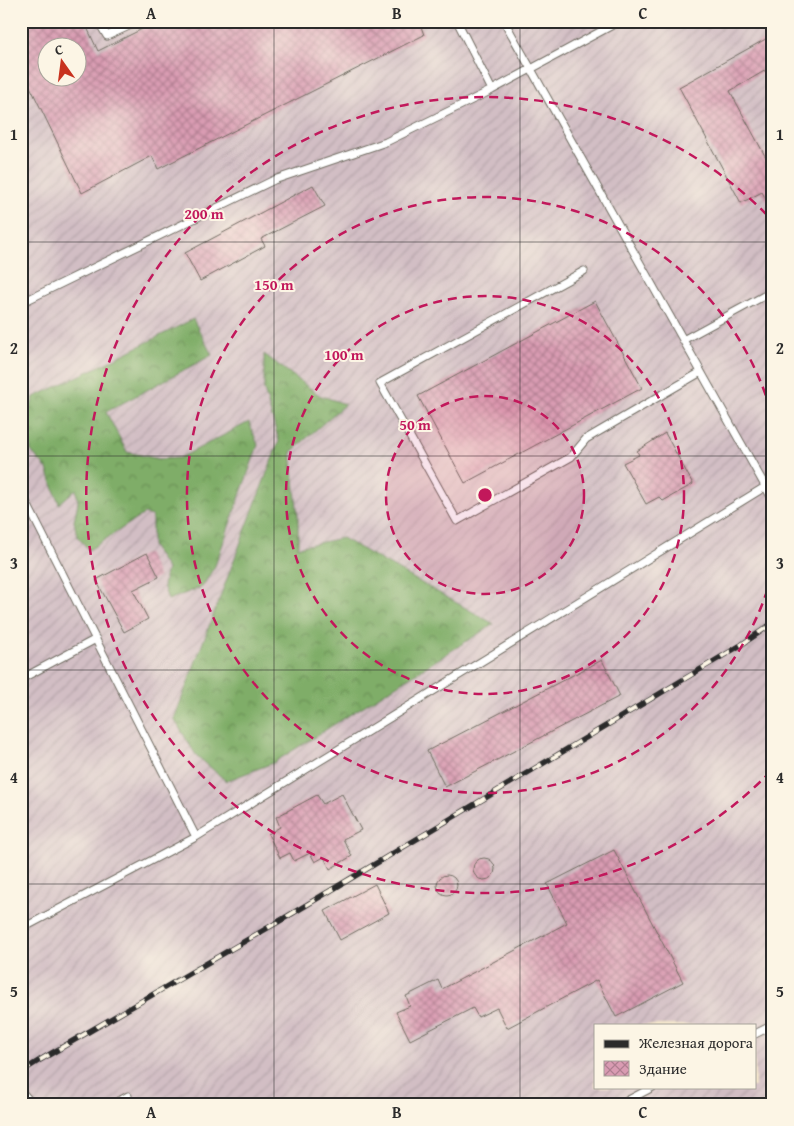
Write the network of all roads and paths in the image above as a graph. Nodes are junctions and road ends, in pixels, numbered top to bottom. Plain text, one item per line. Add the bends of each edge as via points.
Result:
1 (98, 21) edge
2 (140, 21) edge
3 (457, 21) edge
4 (504, 21) edge
5 (620, 21) edge
6 (531, 68) junction
7 (492, 90) junction
8 (584, 271) dead end
9 (773, 291) edge
10 (21, 303) edge
11 (683, 340) junction
12 (702, 372) junction
13 (773, 482) edge
14 (765, 486) junction
15 (21, 492) edge
16 (773, 500) edge
17 (96, 639) junction
18 (21, 679) edge
19 (196, 837) junction
20 (21, 929) edge
21 (773, 1025) edge
22 (756, 1034) edge
23 (651, 1088) edge
24 (21, 1091) edge
25 (128, 1096) dead end
26 (33, 1105) edge
27 (112, 1105) edge
28 (619, 1105) edge

1 - 2 lane via 107,36
3 - 7 lane
4 - 6 lane
5 - 6 lane
6 - 7 lane
6 - 11 lane
7 - 10 lane via 386,142 274,180
8 - 12 lane via 380,383 457,521 571,457 586,439
9 - 11 lane
11 - 12 lane
12 - 14 lane
13 - 14 lane
14 - 16 lane
14 - 19 lane
15 - 17 lane
17 - 18 lane
17 - 19 lane
19 - 20 lane
21 - 22 lane
23 - 28 lane
24 - 26 lane
25 - 27 lane

